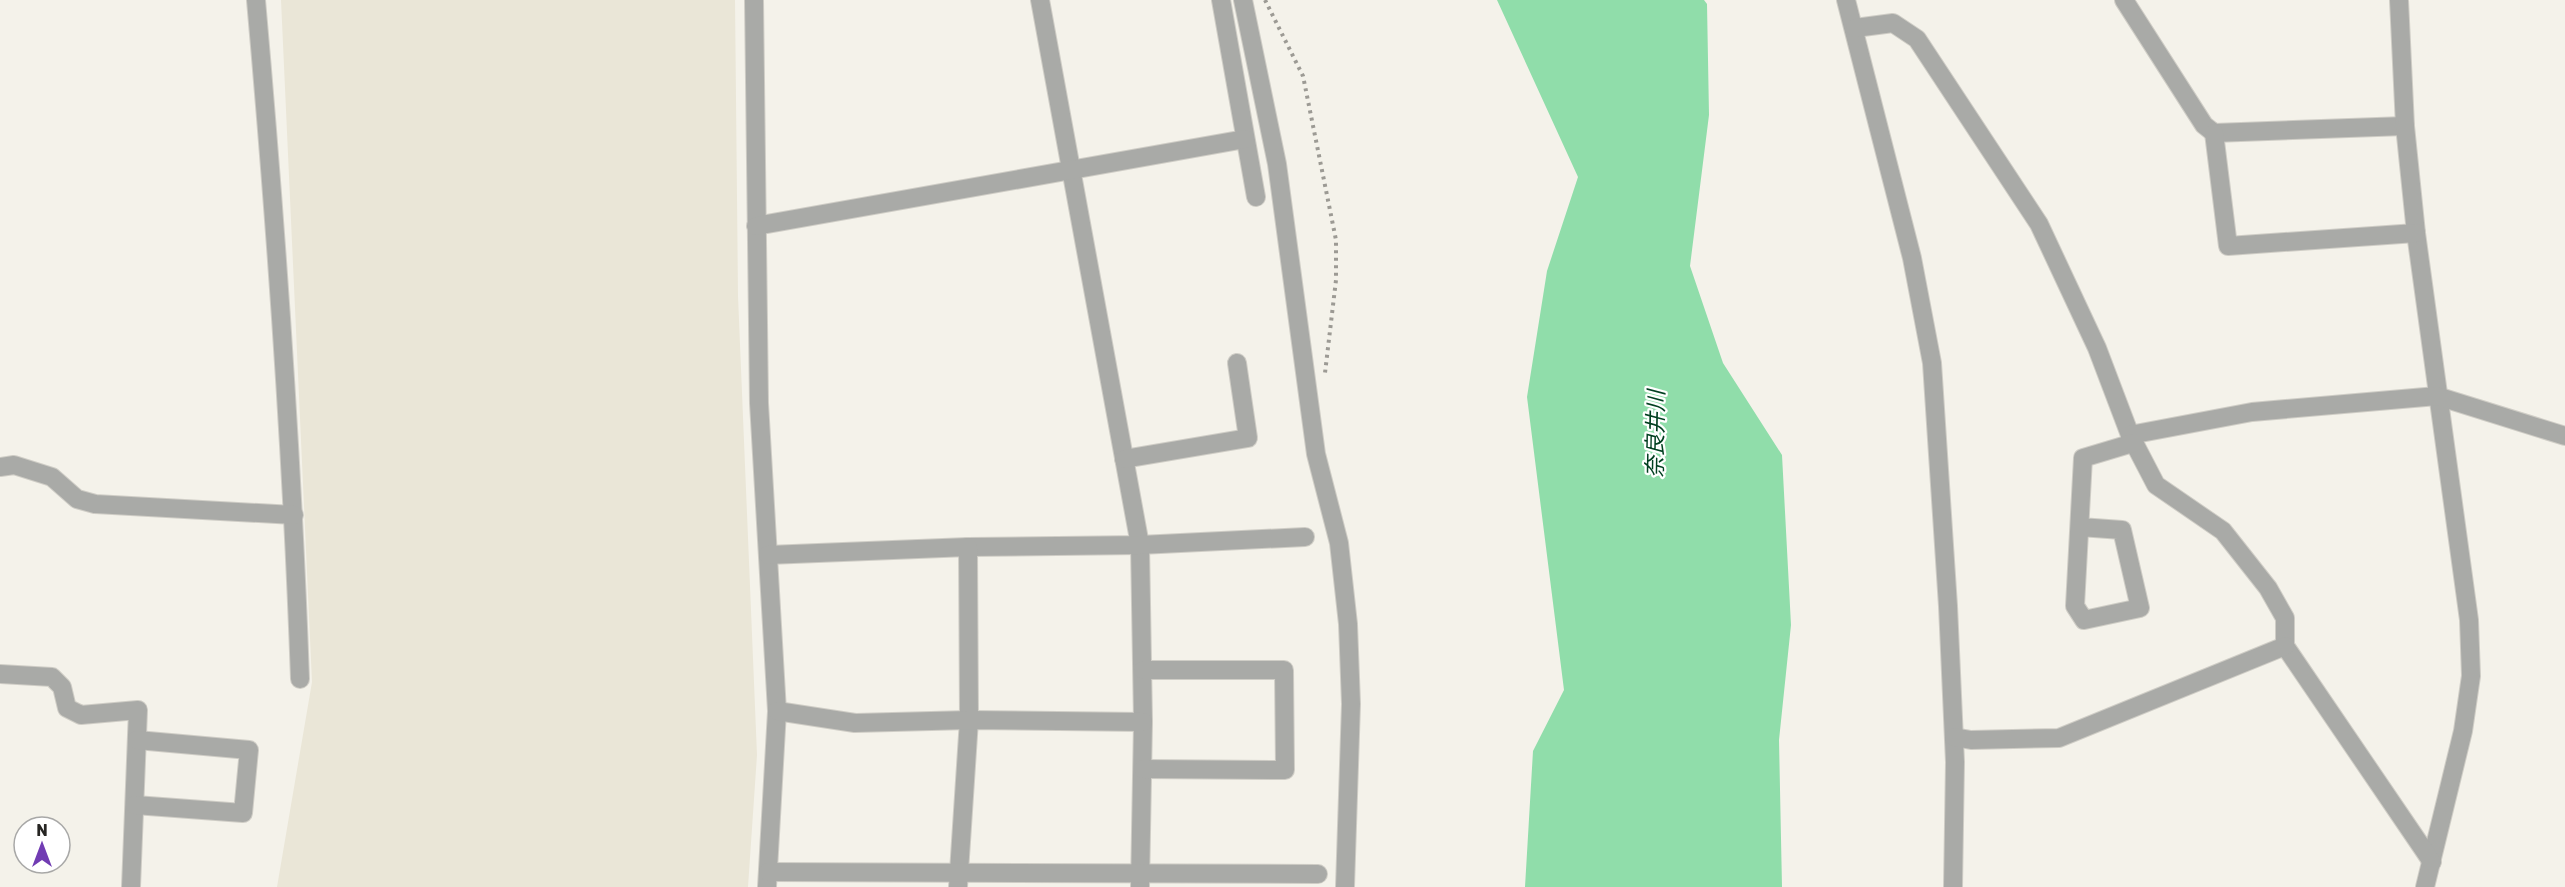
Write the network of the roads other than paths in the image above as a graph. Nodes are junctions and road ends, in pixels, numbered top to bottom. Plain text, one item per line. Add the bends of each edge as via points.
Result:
1 (256, 0) edge
2 (754, 0) edge
3 (1040, 0) edge
4 (1221, 0) edge
5 (1243, 0) edge
6 (1846, 0) edge
7 (2124, 0) edge
8 (2399, 0) edge
9 (1854, 28) junction
10 (2405, 126) junction
11 (2214, 133) junction
12 (1245, 139) junction
13 (1072, 170) junction
14 (1256, 197) dead end
15 (756, 226) junction
16 (2416, 233) junction
17 (1237, 363) dead end
18 (2437, 396) junction
19 (2565, 436) edge
20 (2131, 439) junction
21 (1124, 459) junction
22 (0, 467) edge
23 (294, 515) junction
24 (2080, 527) junction
25 (1305, 537) dead end
26 (1140, 545) junction
27 (968, 547) junction
28 (768, 555) junction
29 (2285, 646) junction
30 (1143, 670) junction
31 (0, 674) edge
32 (300, 679) dead end
33 (777, 711) junction
34 (969, 720) junction
35 (1143, 722) junction
36 (1954, 737) junction
37 (137, 740) junction
38 (1143, 769) junction
39 (135, 805) junction
40 (2432, 862) junction
41 (1318, 874) dead end
42 (767, 880) edge
43 (959, 880) edge
44 (1141, 880) edge
45 (131, 887) edge
46 (1345, 887) edge
47 (1953, 887) edge
48 (2425, 887) edge

1 - 23 street
2 - 15 street
3 - 13 street
4 - 12 street
5 - 46 street via 1277,164 1316,454 1340,555 1348,624 1351,704
6 - 9 street
7 - 11 street via 2204,125
8 - 10 street
9 - 20 street via 1893,23 1917,39 2039,224 2097,348
9 - 36 street via 1912,258 1932,363
10 - 11 street
10 - 16 street
11 - 16 street via 2228,246
12 - 13 street
12 - 14 street
13 - 15 street
13 - 21 street
15 - 28 street via 759,403
16 - 18 street
17 - 21 street via 1248,438
18 - 19 street
18 - 20 street via 2252,412
18 - 40 street via 2469,620 2471,676 2463,731
20 - 24 street via 2083,458
20 - 29 street via 2156,485 2223,531 2268,588 2285,618
21 - 26 street
22 - 23 street via 14,465 52,477 77,499 95,504
23 - 32 street
24 - 24 street via 2075,606 2084,620 2140,608 2122,530
25 - 26 street
26 - 27 street
26 - 30 street
27 - 28 street
27 - 34 street
28 - 33 street
29 - 36 street via 2059,738
29 - 40 street
30 - 35 street
30 - 38 street via 1284,670 1285,770
31 - 37 street via 52,677 62,687 67,708 81,715 138,710
33 - 34 street via 855,723
33 - 42 street
34 - 35 street
34 - 43 street
35 - 38 street
36 - 47 street
37 - 39 street
37 - 39 street via 249,750 243,813
38 - 44 street
39 - 45 street
40 - 48 street
41 - 44 street
42 - 43 street
43 - 44 street

